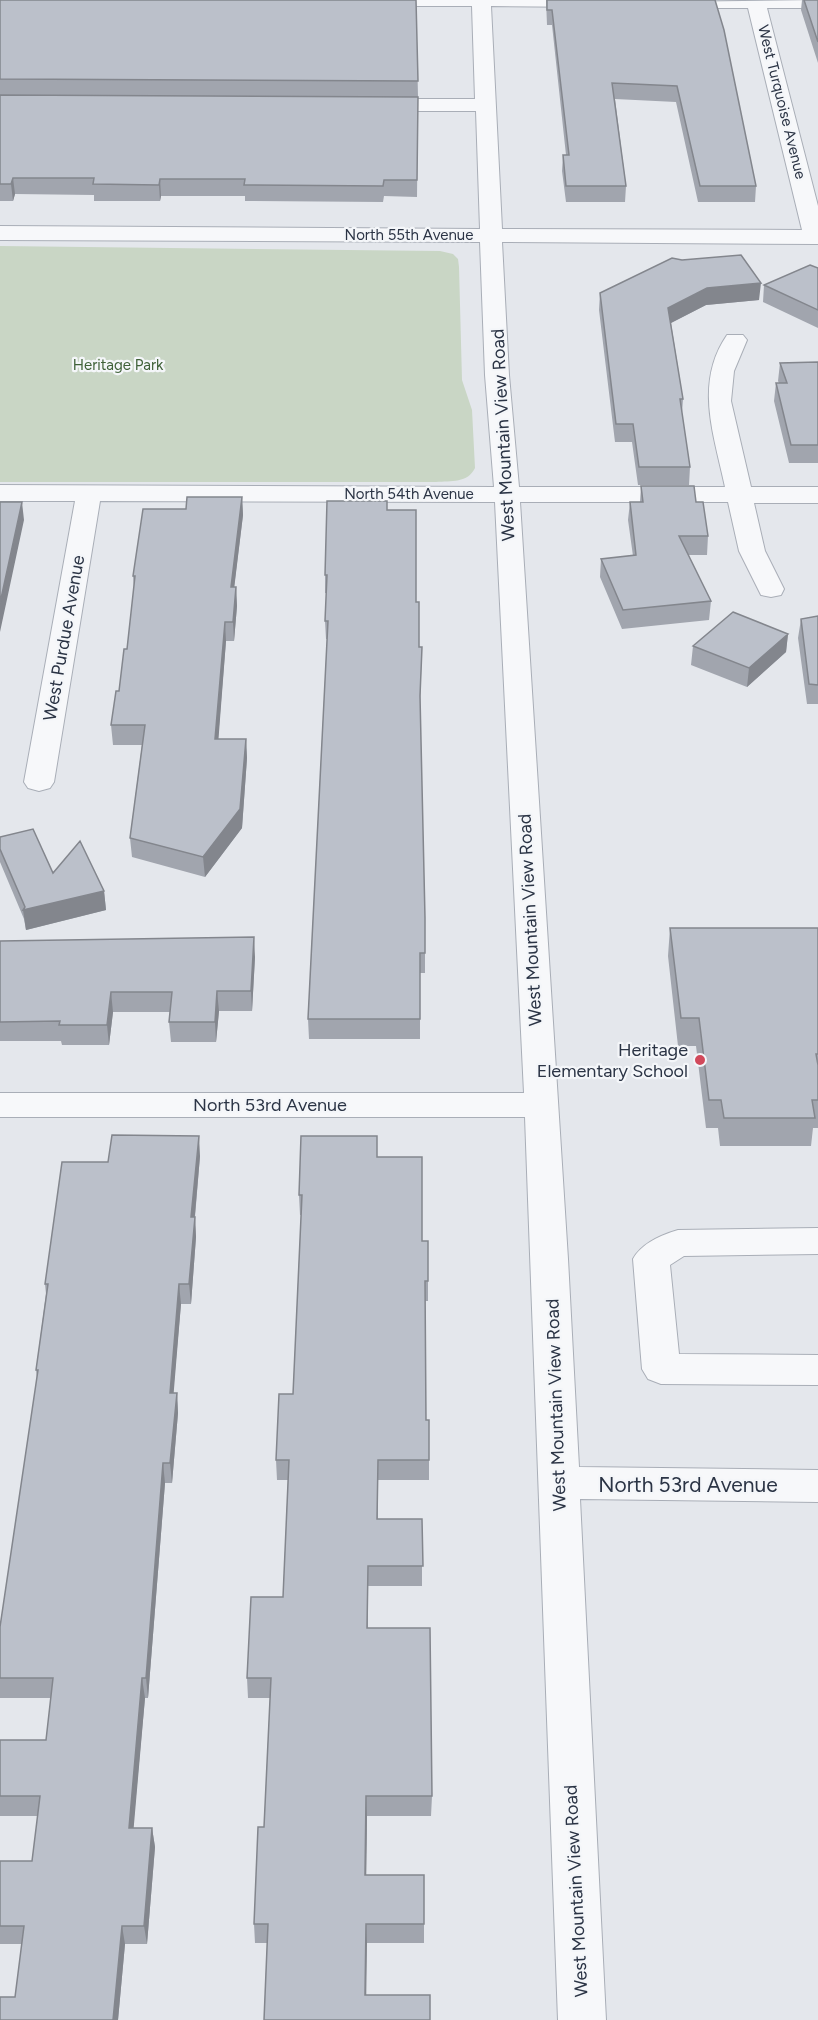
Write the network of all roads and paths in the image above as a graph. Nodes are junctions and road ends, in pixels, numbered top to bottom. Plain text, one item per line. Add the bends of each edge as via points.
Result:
1 (302, 0) edge
2 (481, 0) edge
3 (606, 2) edge
4 (652, 2) edge
5 (756, 2) junction
6 (818, 2) edge
7 (352, 105) edge
8 (484, 105) junction
9 (0, 233) edge
10 (491, 235) junction
11 (816, 237) edge
12 (735, 340) dead end
13 (0, 493) edge
14 (89, 493) junction
15 (507, 494) junction
16 (740, 494) junction
17 (818, 495) edge
18 (771, 589) dead end
19 (39, 782) dead end
20 (0, 1105) edge
21 (539, 1105) junction
22 (818, 1241) edge
23 (818, 1370) edge
24 (558, 1483) junction
25 (818, 1486) edge
26 (582, 2020) edge

1 - 2 street
2 - 3 street
2 - 8 street, West Mountain View Road
4 - 5 street
5 - 6 street
5 - 11 street, West Turquoise Avenue
7 - 8 street
8 - 10 street, West Mountain View Road
9 - 10 street, North 55th Avenue
10 - 11 street, North 55th Avenue
10 - 15 street, West Mountain View Road
12 - 16 street via 722,371 719,401
13 - 14 street, North 54th Avenue
14 - 15 street, North 54th Avenue
14 - 19 street, West Purdue Avenue
15 - 16 street, North 54th Avenue
15 - 21 street, West Mountain View Road
16 - 17 street, North 54th Avenue
16 - 18 street via 752,551
20 - 21 street, North 53rd Avenue
21 - 24 street, West Mountain View Road via 550,1259
22 - 23 street via 678,1243 651,1259 661,1369
24 - 25 street, North 53rd Avenue
24 - 26 street, West Mountain View Road

